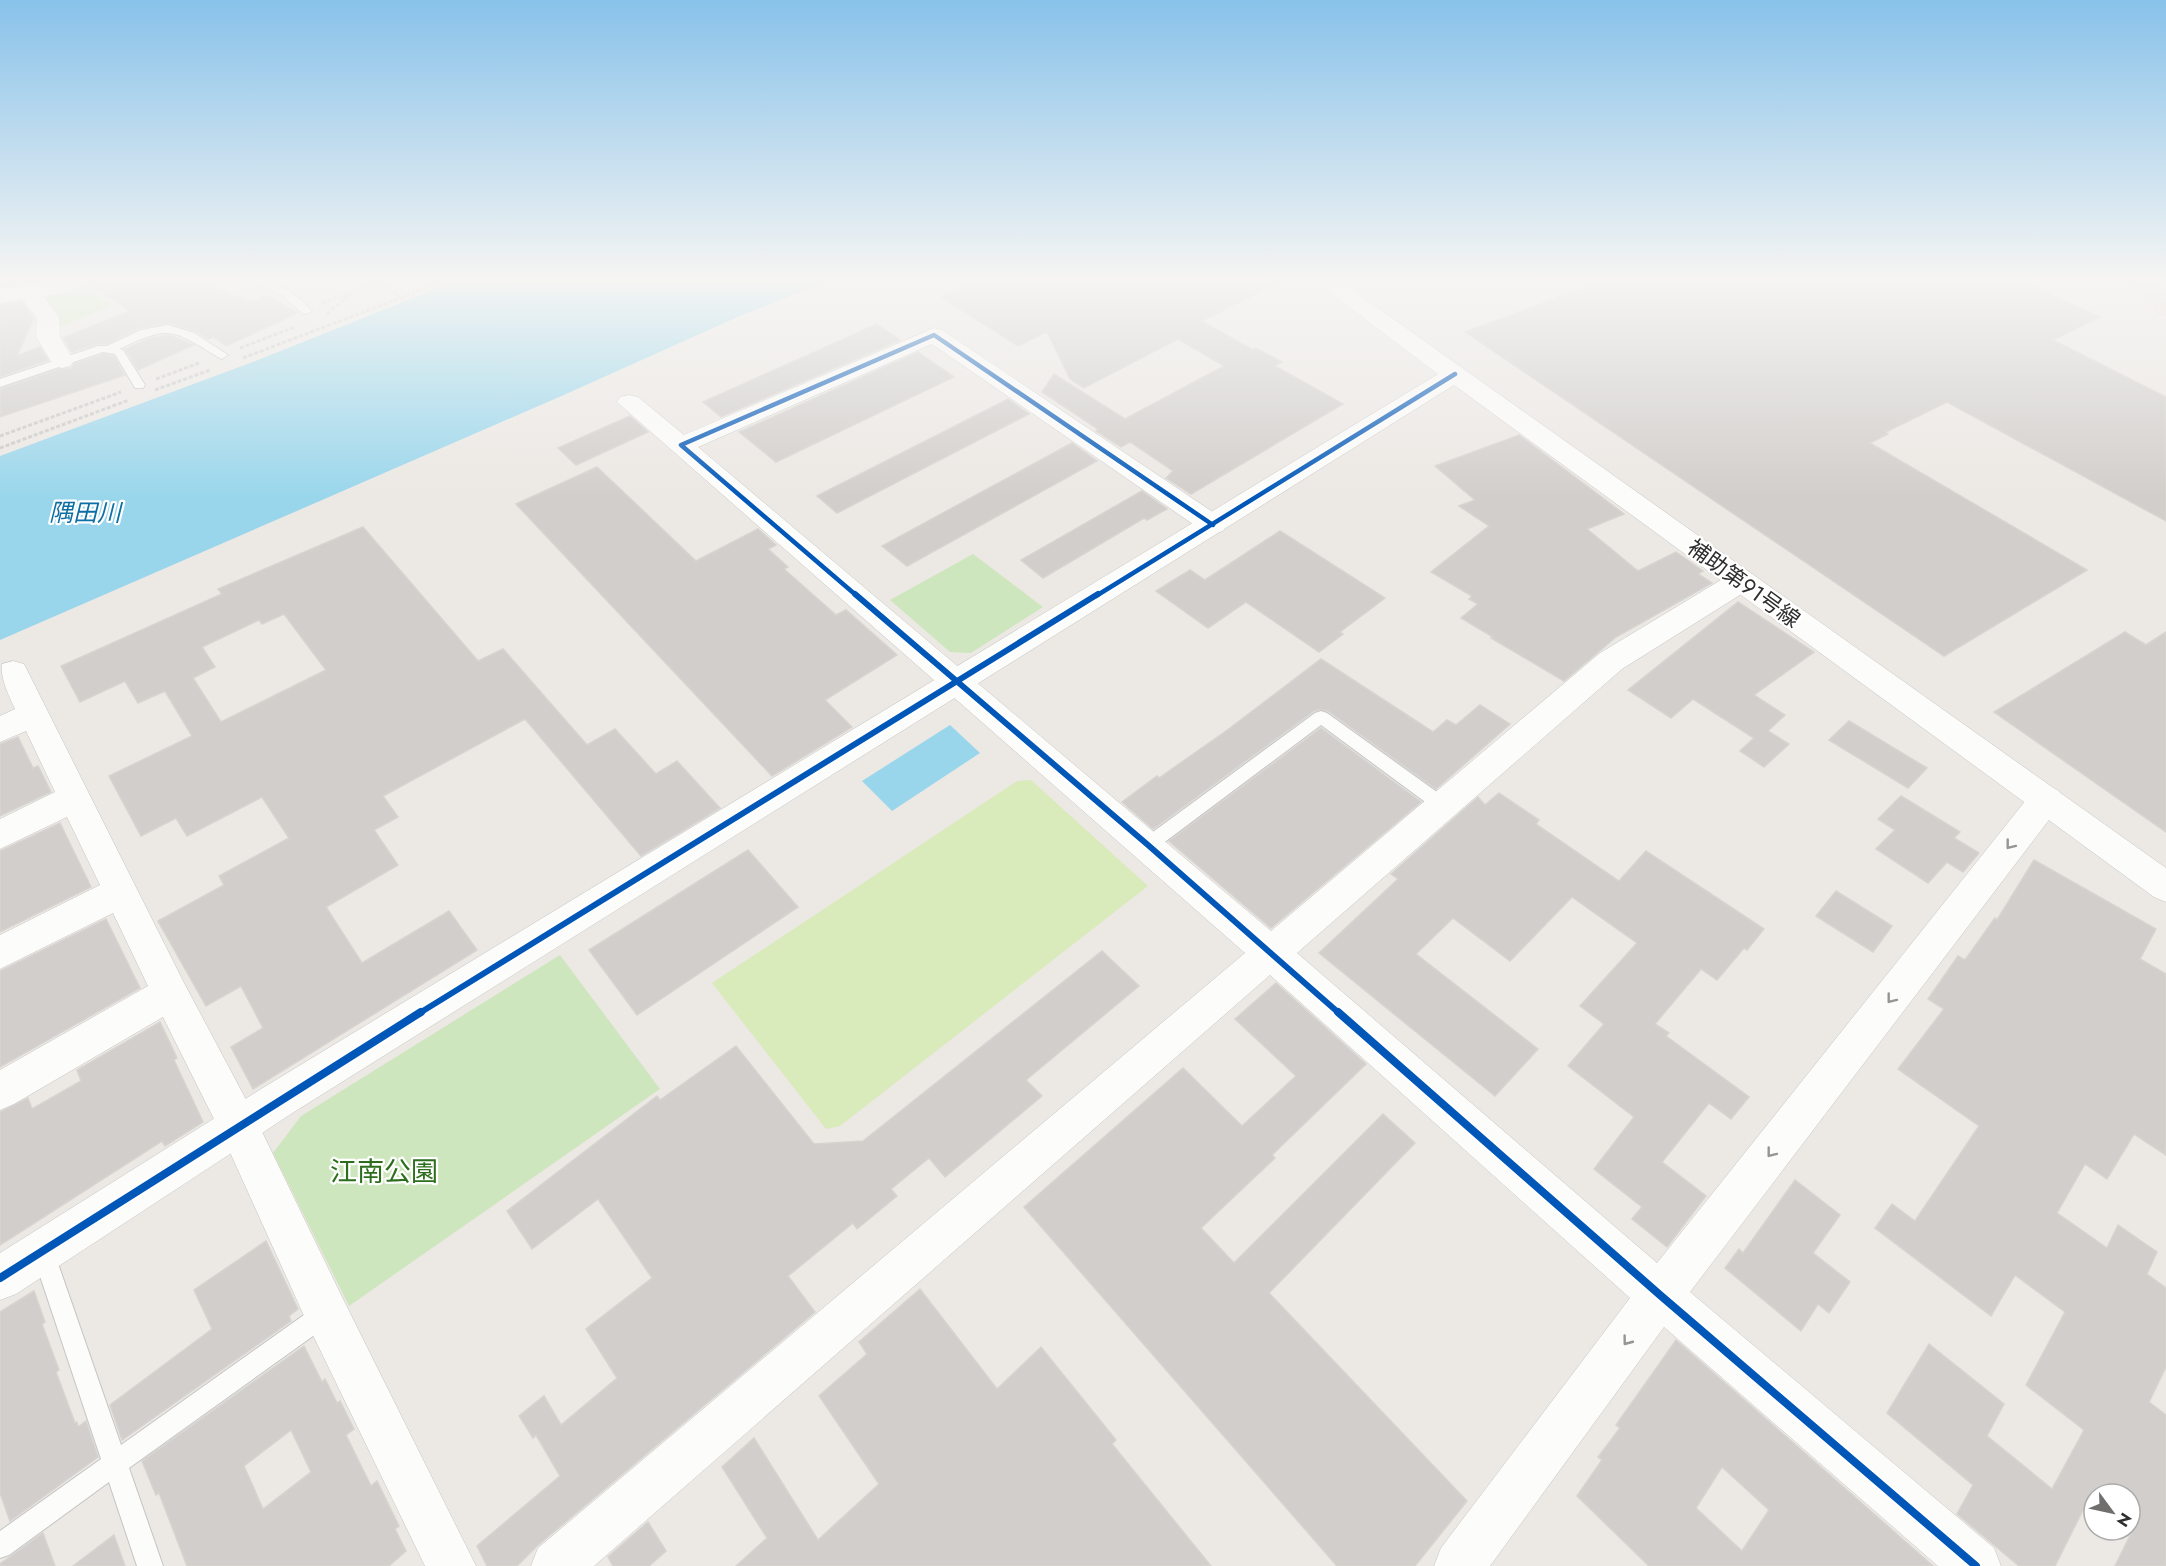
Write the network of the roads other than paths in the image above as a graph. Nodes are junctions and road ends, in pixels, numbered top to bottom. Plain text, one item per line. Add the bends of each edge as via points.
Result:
1 (57, 352) edge
2 (89, 352) edge
3 (119, 352) edge
4 (218, 352) edge
5 (895, 352) edge
6 (959, 352) edge
7 (1425, 352) edge
8 (222, 355) dead end
9 (62, 361) junction
10 (1455, 374) junction
11 (0, 382) edge
12 (139, 385) dead end
13 (629, 402) dead end
14 (681, 446) junction
15 (1213, 525) junction
16 (1741, 581) junction
17 (13, 672) dead end
18 (957, 682) junction
19 (17, 722) edge
20 (74, 798) junction
21 (2046, 799) junction
22 (1443, 805) junction
23 (0, 835) edge
24 (1148, 845) junction
25 (2166, 887) edge
26 (120, 892) junction
27 (1271, 951) junction
28 (0, 953) edge
29 (170, 993) junction
30 (0, 1091) edge
31 (238, 1125) junction
32 (43, 1251) junction
33 (0, 1278) edge
34 (1660, 1295) junction
35 (326, 1313) junction
36 (115, 1464) junction
37 (0, 1546) edge
38 (150, 1566) edge
39 (451, 1566) edge
40 (555, 1566) edge
41 (1459, 1566) edge
42 (1977, 1566) edge

1 - 9 street
2 - 9 lane
3 - 12 lane
4 - 8 lane
5 - 14 street
6 - 15 street
7 - 10 street, 補助第91号線
9 - 11 lane
10 - 15 street
10 - 16 street, 補助第91号線
13 - 14 street
14 - 18 street
15 - 18 street
16 - 21 street, 補助第91号線
16 - 22 street via 1611,661
17 - 19 street
18 - 24 street
18 - 31 street
19 - 20 street
20 - 23 street
20 - 26 street
21 - 25 street, 補助第91号線
21 -> 34 street
22 - 24 lane via 1321,717
22 - 27 street
24 - 27 street
26 - 28 street
26 - 29 street
27 - 34 street
27 - 40 street
29 - 30 street
29 - 31 street
31 - 32 street
31 - 35 street
32 - 33 street
32 - 36 lane
34 -> 41 street
34 - 42 street
35 - 36 lane
35 - 39 street
36 - 37 lane
36 - 38 lane

